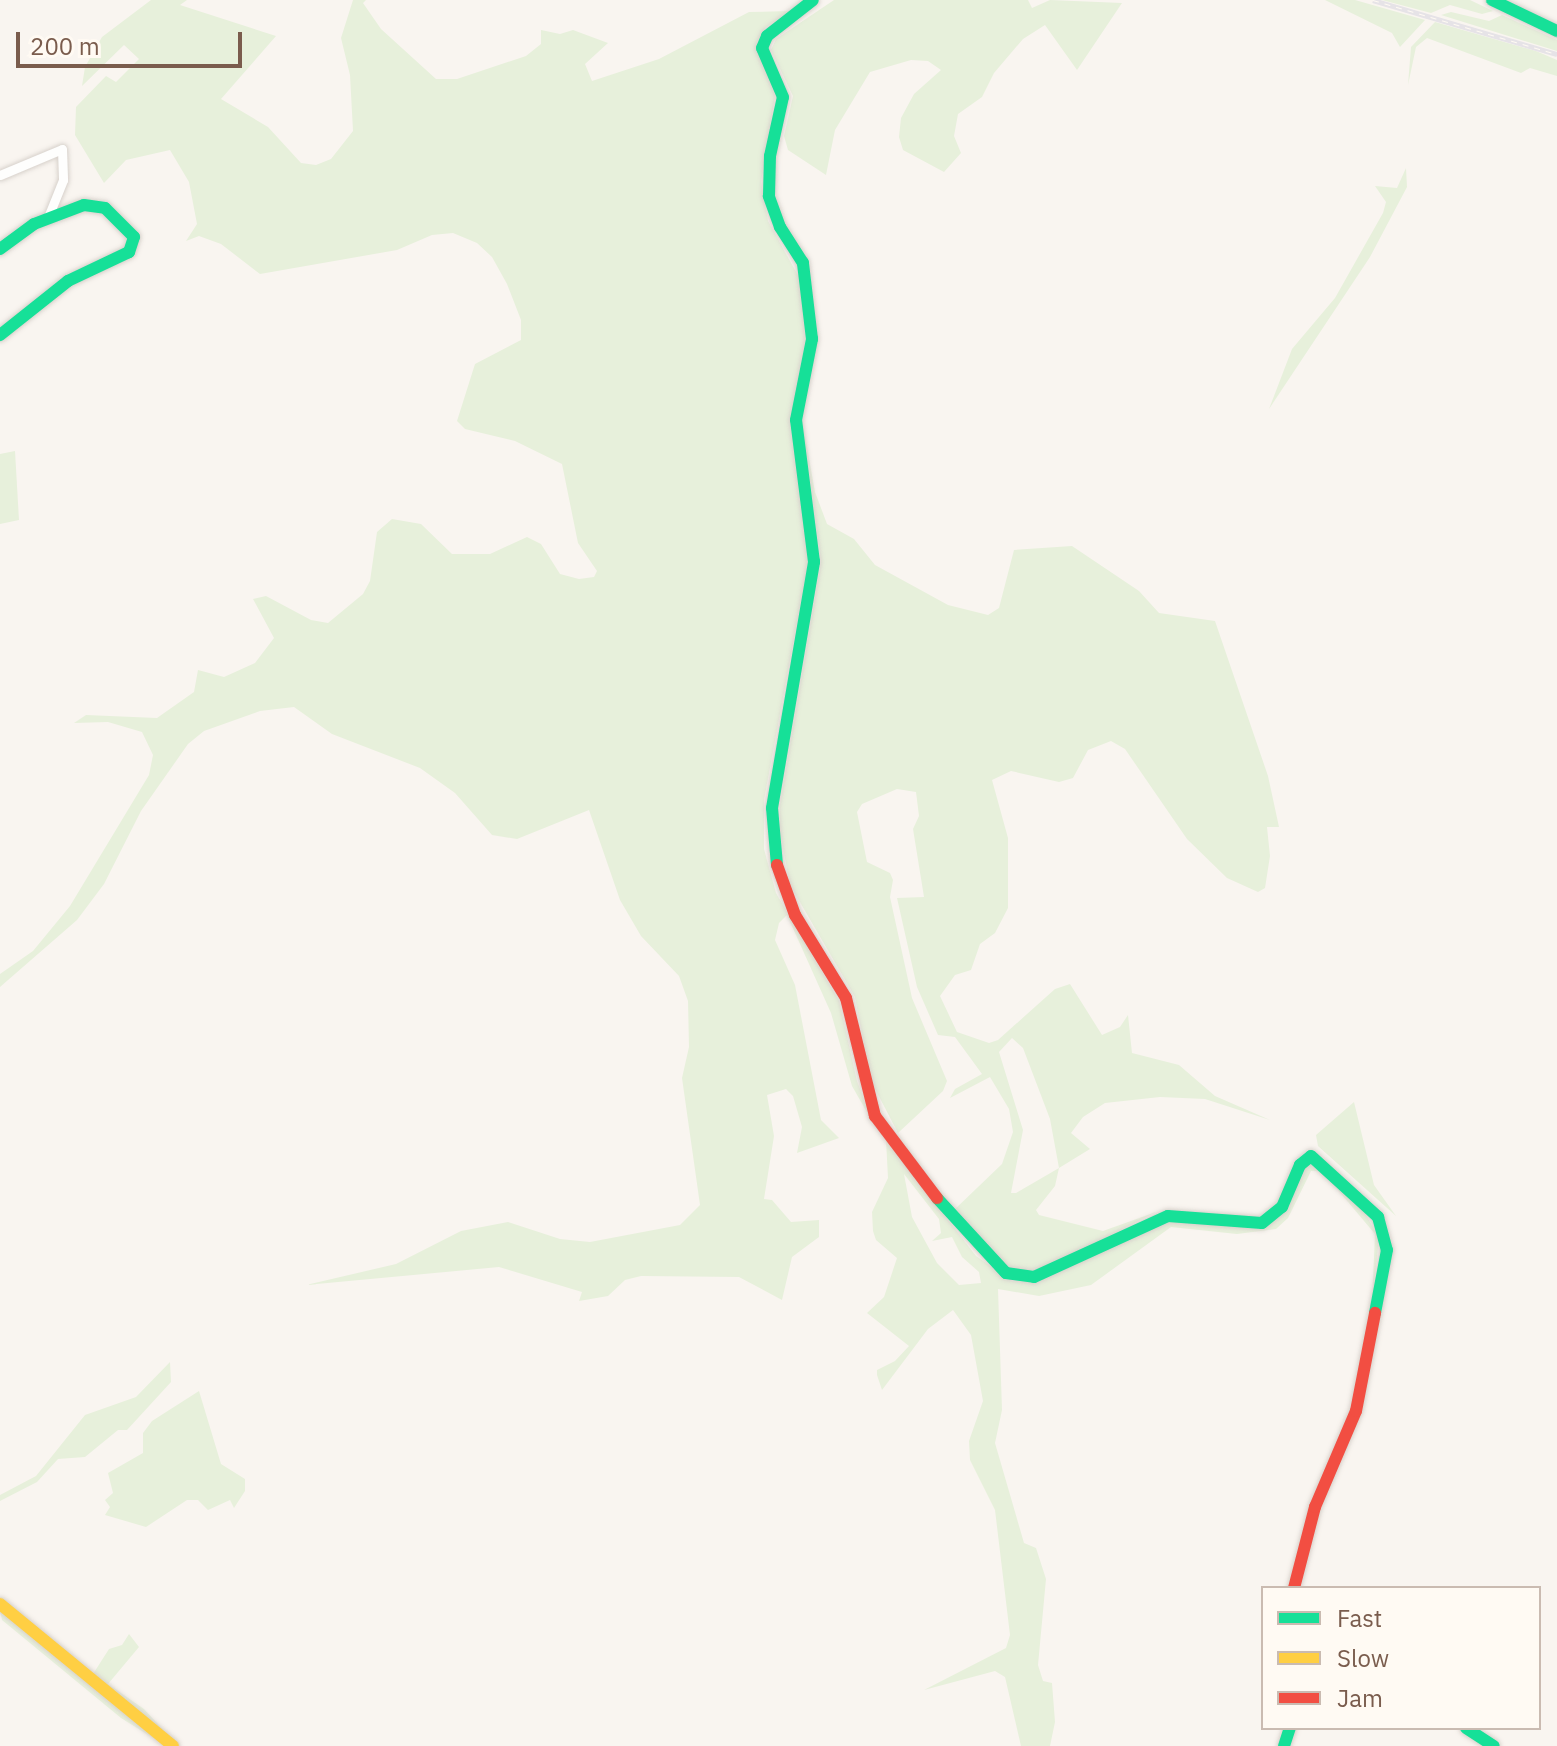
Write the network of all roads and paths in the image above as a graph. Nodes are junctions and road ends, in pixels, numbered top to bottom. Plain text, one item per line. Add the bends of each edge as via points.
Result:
1 (813, 0) edge
2 (1492, 0) edge
3 (1557, 31) edge
4 (0, 175) edge
5 (48, 217) junction
6 (0, 249) edge
7 (0, 335) edge
8 (1295, 1586) edge
9 (0, 1604) edge
10 (1469, 1730) edge
11 (173, 1746) edge
12 (1494, 1746) edge

1 - 8 street via 767,36 762,48 783,97 770,156 769,196 780,227 803,263 812,339 796,420 814,562 772,808 778,873 795,915 846,998 875,1116 964,1233 1006,1273 1034,1277 1054,1272 1168,1216 1262,1223 1282,1207 1300,1165 1311,1156 1378,1217 1387,1250 1356,1411 1315,1507
2 - 3 street
4 - 5 street via 62,149 63,180
5 - 6 street
5 - 7 street via 84,205 105,208 131,229 134,245 68,281
9 - 11 street
10 - 12 street

